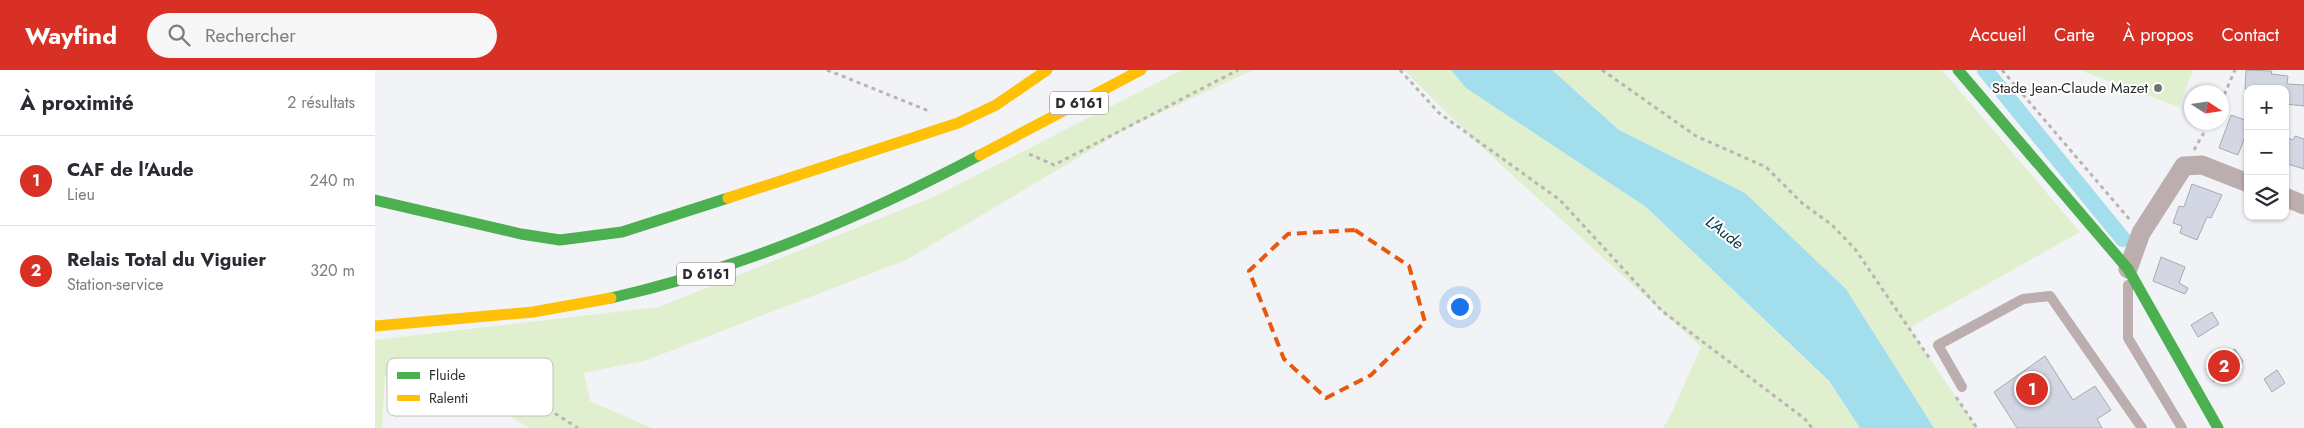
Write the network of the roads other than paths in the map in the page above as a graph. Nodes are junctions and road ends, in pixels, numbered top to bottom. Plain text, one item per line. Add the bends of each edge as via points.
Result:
1 (1047, 70) edge
2 (1141, 70) edge
3 (1958, 70) edge
4 (2244, 181) edge
5 (2289, 198) edge
6 (375, 200) edge
7 (2304, 204) edge
8 (2128, 269) junction
9 (375, 318) edge
10 (412, 321) junction
11 (375, 326) edge
12 (1962, 386) dead end
13 (2142, 428) edge
14 (2182, 428) edge
15 (2218, 428) edge

1 - 6 main road via 996,105 957,123 622,232 560,240
2 - 10 main road, D 6161, bridge via 852,220 783,248 711,272 613,298 533,311
3 - 8 main road
4 - 8 street via 2202,165 2184,166 2141,233
5 - 7 street
8 - 14 lane via 2128,338
8 - 15 main road
9 - 10 main road, D 6161
10 - 11 main road, D 6161
12 - 13 lane via 1938,345 2023,299 2051,296

